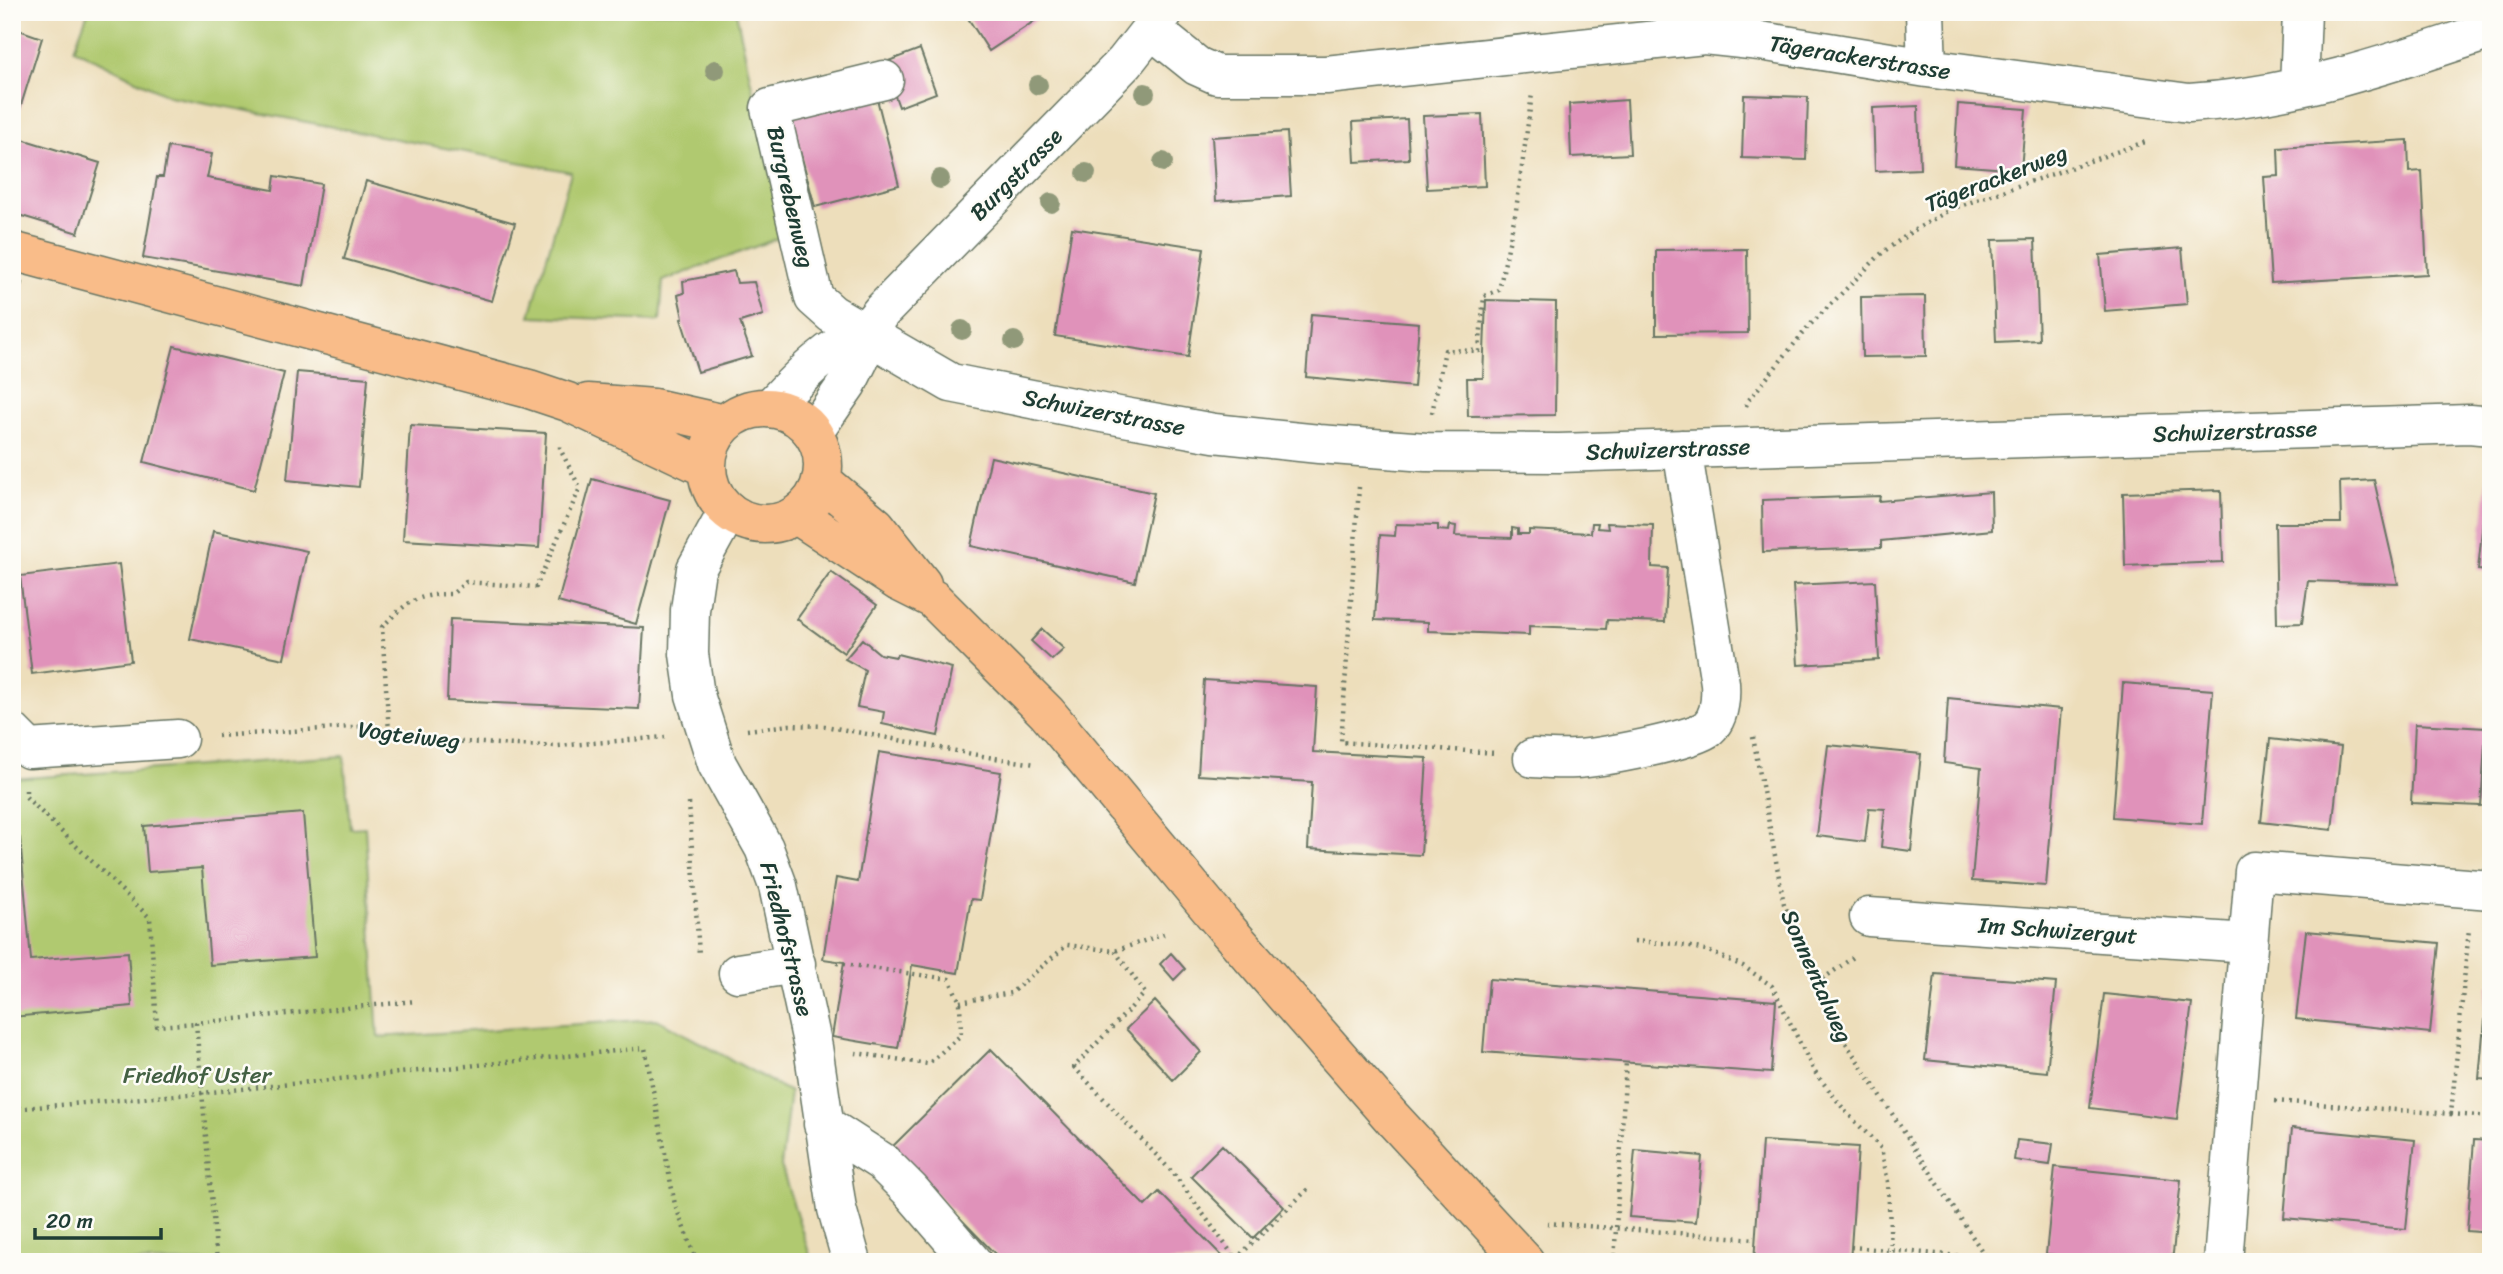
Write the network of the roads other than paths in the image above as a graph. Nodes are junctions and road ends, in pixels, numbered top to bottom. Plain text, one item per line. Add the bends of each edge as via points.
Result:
1 (1926, 12) edge
2 (2302, 12) edge
3 (1158, 21) edge
4 (2491, 30) edge
5 (1927, 68) junction
6 (884, 80) dead end
7 (2299, 87) junction
8 (12, 251) edge
9 (864, 333) junction
10 (568, 402) junction
11 (770, 408) junction
12 (724, 424) junction
13 (2491, 426) edge
14 (813, 433) junction
15 (1682, 449) junction
16 (707, 468) junction
17 (821, 480) junction
18 (728, 511) junction
19 (797, 515) junction
20 (933, 600) junction
21 (178, 739) road end
22 (20, 741) edge
23 (1532, 758) road end
24 (2482, 890) edge
25 (1869, 916) dead end
26 (2248, 943) junction
27 (795, 960) junction
28 (738, 973) dead end
29 (823, 1124) junction
30 (852, 1262) edge
31 (972, 1262) edge
32 (1525, 1262) edge
33 (2223, 1262) edge

1 - 5 street
2 - 7 street
3 - 5 street, Tägerackerstrasse via 1197,66 1217,75 1326,75 1704,35
3 - 9 street, Burgstrasse via 1125,62
4 - 7 street, Tägerackerstrasse via 2397,62
5 - 7 street, Tägerackerstrasse via 2189,103 2228,101
6 - 9 street, Burgrebenweg via 770,108 814,298
8 - 10 main road
9 - 11 street, Burgstrasse via 818,358
9 - 14 street, Burgstrasse via 859,360 847,384
9 - 15 street, Schwizerstrasse via 951,383 1214,433 1426,452
10 - 12 main road via 654,408
10 - 16 main road
11 - 12 main road via 753,409
11 - 14 main road via 786,412
12 - 16 main road via 708,452
13 - 15 street, Schwizerstrasse
14 - 17 main road via 820,448
15 - 23 street via 1720,683 1715,719 1692,736 1591,758
16 - 18 main road via 709,485
17 - 19 main road via 816,494
17 - 20 main road via 876,526
18 - 19 main road via 744,521 762,524
18 - 27 street, Friedhofstrasse via 696,569 688,654 695,695 718,764 764,848 779,886
19 - 20 main road
20 - 32 main road via 1052,719 1243,947
21 - 22 street
24 - 26 street via 2253,872
25 - 26 street, Im Schwizergut
26 - 33 street
27 - 28 street
27 - 29 street, Friedhofstrasse
29 - 30 street, Friedhofstrasse via 837,1209
29 - 31 street via 882,1162

